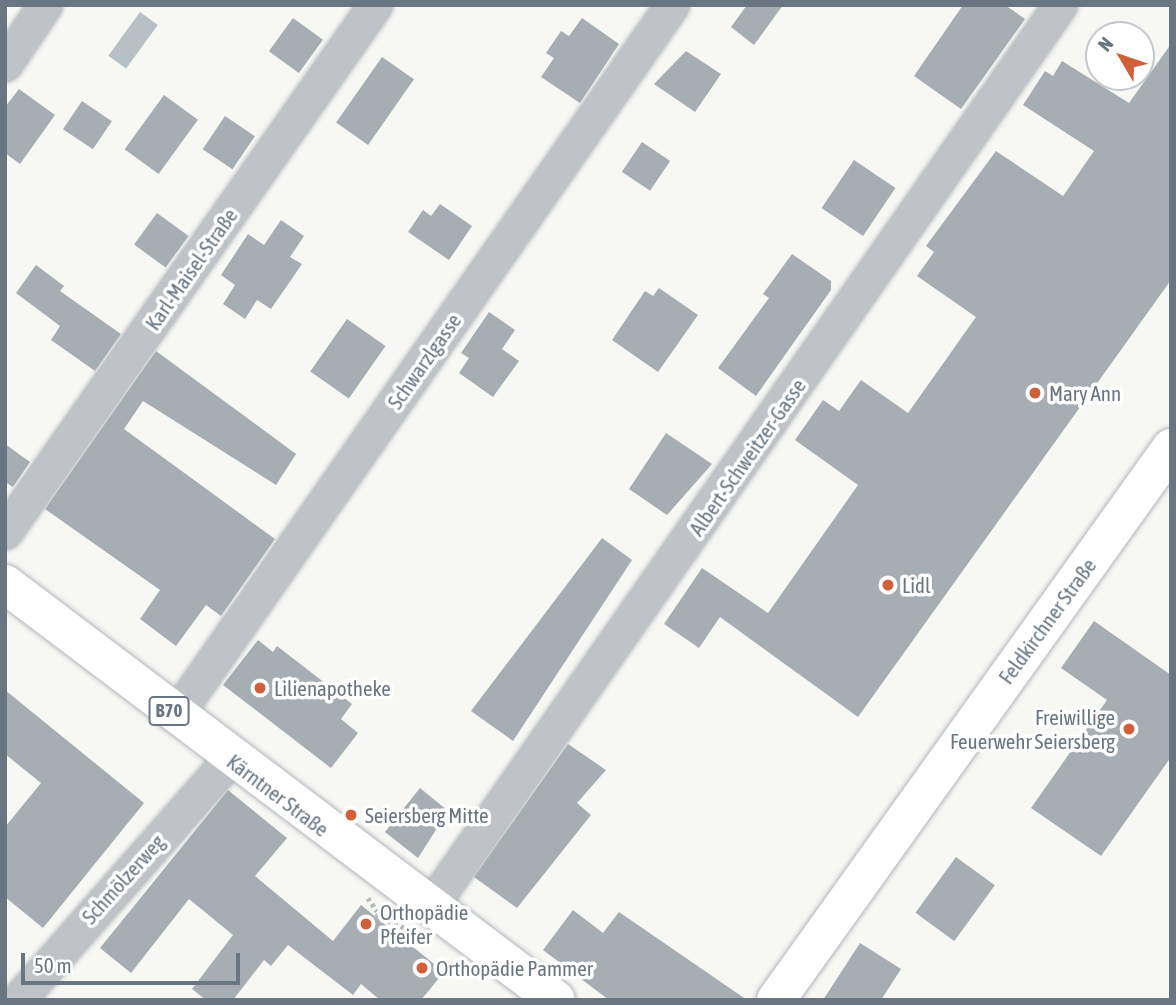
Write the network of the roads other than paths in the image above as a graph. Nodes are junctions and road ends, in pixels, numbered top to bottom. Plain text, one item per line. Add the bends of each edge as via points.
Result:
1 (45, 5) edge
2 (375, 5) edge
3 (672, 5) edge
4 (1060, 5) edge
5 (5, 64) edge
6 (1171, 448) edge
7 (5, 532) edge
8 (5, 584) edge
9 (175, 716) junction
10 (230, 759) junction
11 (430, 906) junction
12 (18, 1000) edge
13 (556, 1000) edge
14 (776, 1000) edge

1 - 5 street
2 - 7 street, Karl-Maisel-Straße
3 - 9 street, Schwarzlgasse
4 - 11 street, Albert-Schweitzer-Gasse
6 - 14 main road, Feldkirchner Straße
8 - 9 main road, Kärntner Straße / B70
9 - 10 main road, Kärntner Straße / B70
10 - 11 main road, Kärntner Straße / B70
10 - 12 street, Schmölzerweg
11 - 13 main road, Kärntner Straße / B70

